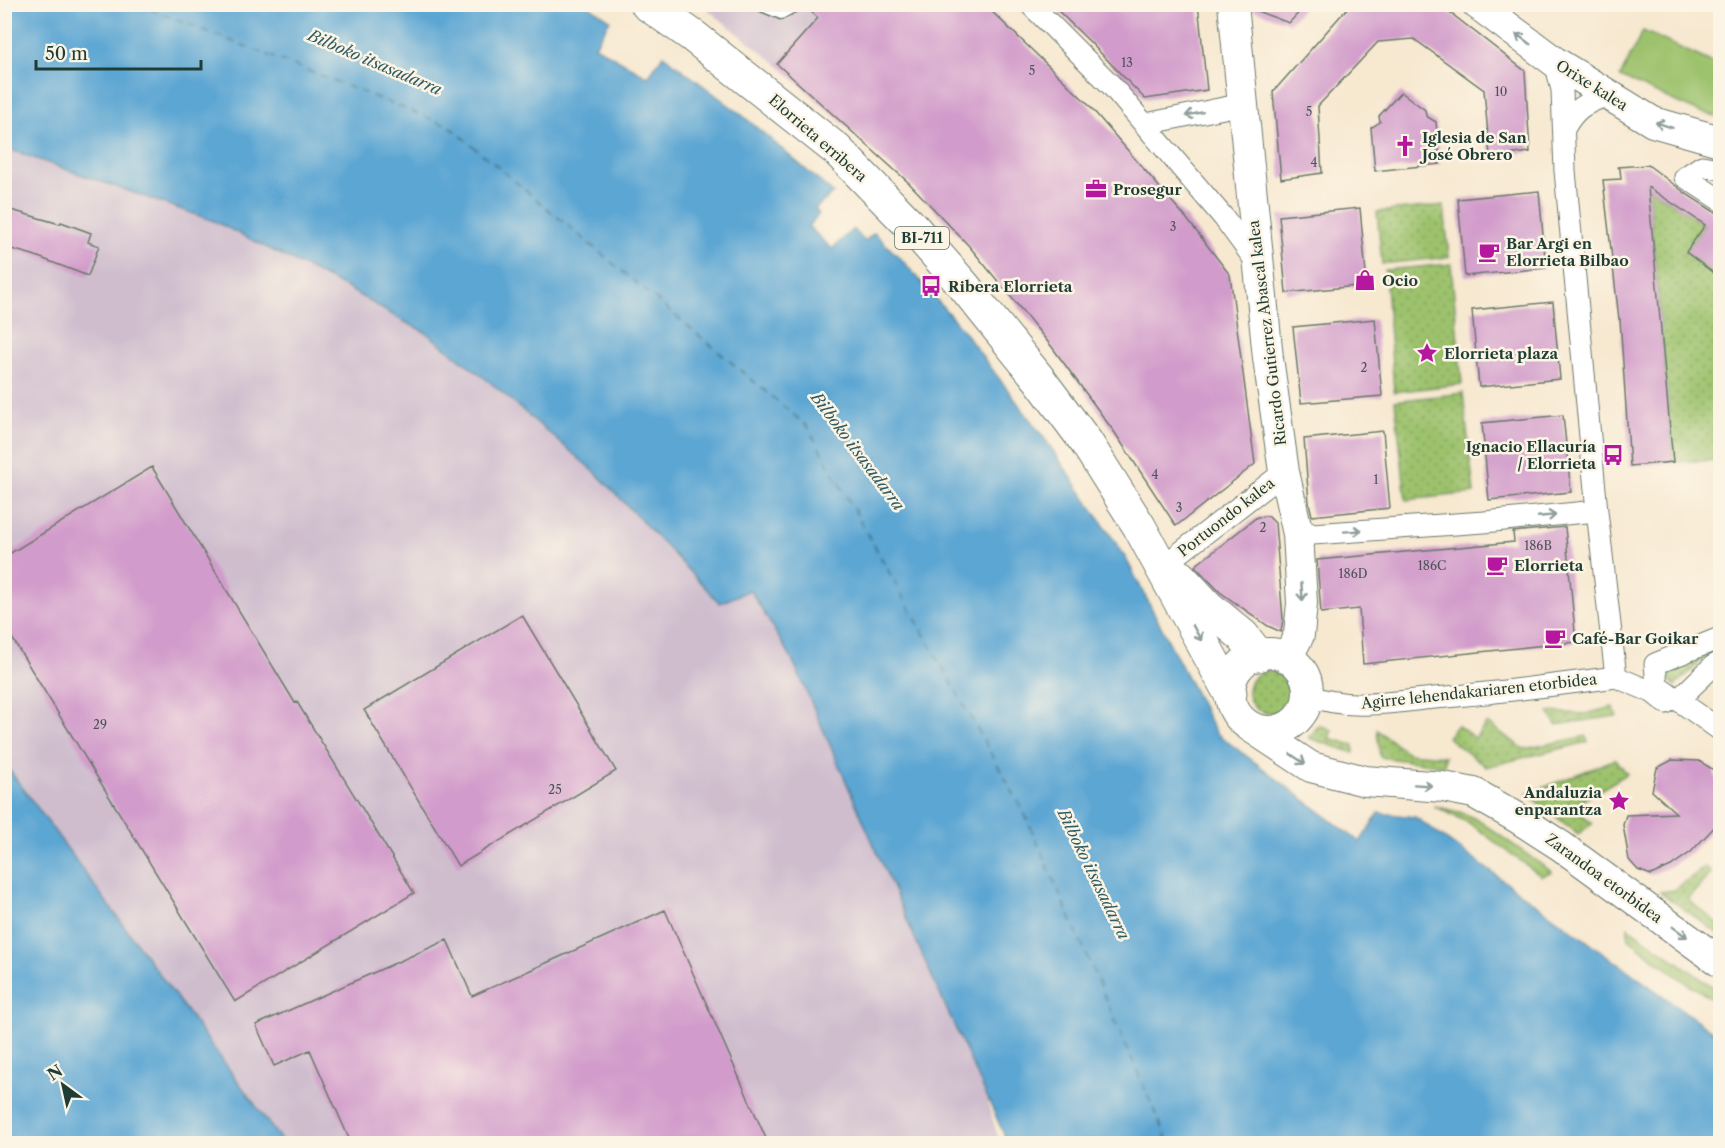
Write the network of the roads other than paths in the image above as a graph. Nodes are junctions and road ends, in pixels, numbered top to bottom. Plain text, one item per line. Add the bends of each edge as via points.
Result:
1 (646, 4) edge
2 (757, 4) edge
3 (799, 4) edge
4 (1030, 4) edge
5 (1233, 4) edge
6 (1477, 4) edge
7 (1555, 62) junction
8 (1607, 95) junction
9 (1243, 104) junction
10 (1146, 124) junction
11 (1564, 129) junction
12 (1720, 141) edge
13 (1720, 169) edge
14 (1720, 200) edge
15 (1252, 205) junction
16 (1224, 218) junction
17 (1260, 266) junction
18 (1284, 472) junction
19 (1597, 511) junction
20 (1139, 526) junction
21 (1297, 526) junction
22 (1167, 563) junction
23 (1720, 638) edge
24 (1273, 656) junction
25 (1720, 662) edge
26 (1616, 677) junction
27 (1230, 693) junction
28 (1308, 694) junction
29 (1680, 698) dead end
30 (1249, 726) junction
31 (1720, 730) edge
32 (1720, 743) edge
33 (1720, 962) edge

1 - 20 main road, Elorrieta erribera / BI-711 via 693,36 837,150 915,230 1039,379 1086,442
2 - 3 lane via 782,14
4 - 10 street
5 - 9 main road, Ricardo Gutierrez Abascal kalea
7 -> 6 main road, Orixe kalea
7 - 8 main road, Orixe kalea
7 - 11 street via 1562,90
8 - 11 street via 1572,114
12 -> 8 main road, Orixe kalea via 1653,122
9 -> 10 street
9 - 15 main road, Ricardo Gutierrez Abascal kalea
10 - 16 street
11 - 19 street
13 - 14 street via 1702,166 1685,177
15 - 16 street via 1241,219
15 - 17 main road, Ricardo Gutierrez Abascal kalea
16 - 17 street
17 - 18 main road, Ricardo Gutierrez Abascal kalea
18 - 21 main road, Ricardo Gutierrez Abascal kalea
18 - 22 street, Portuondo kalea
21 -> 19 street via 1313,534
19 - 26 street
20 - 22 main road, BI-711
20 -> 27 main road, BI-711
21 -> 24 main road, Ricardo Gutierrez Abascal kalea via 1302,603 1299,635
22 - 24 main road, BI-711 via 1208,608
23 - 31 street via 1655,664 1657,685
24 - 27 main road via 1247,660 1232,680
24 - 28 main road via 1296,665 1303,673
25 - 29 street
26 - 28 street, Agirre lehendakariaren etorbidea via 1517,691 1363,705 1325,701
26 - 32 street via 1652,692
27 - 30 main road via 1232,706
28 - 30 main road via 1298,718 1287,727 1262,731
30 -> 33 main road, Zarandoa etorbidea via 1311,767 1350,779 1474,793 1561,846

